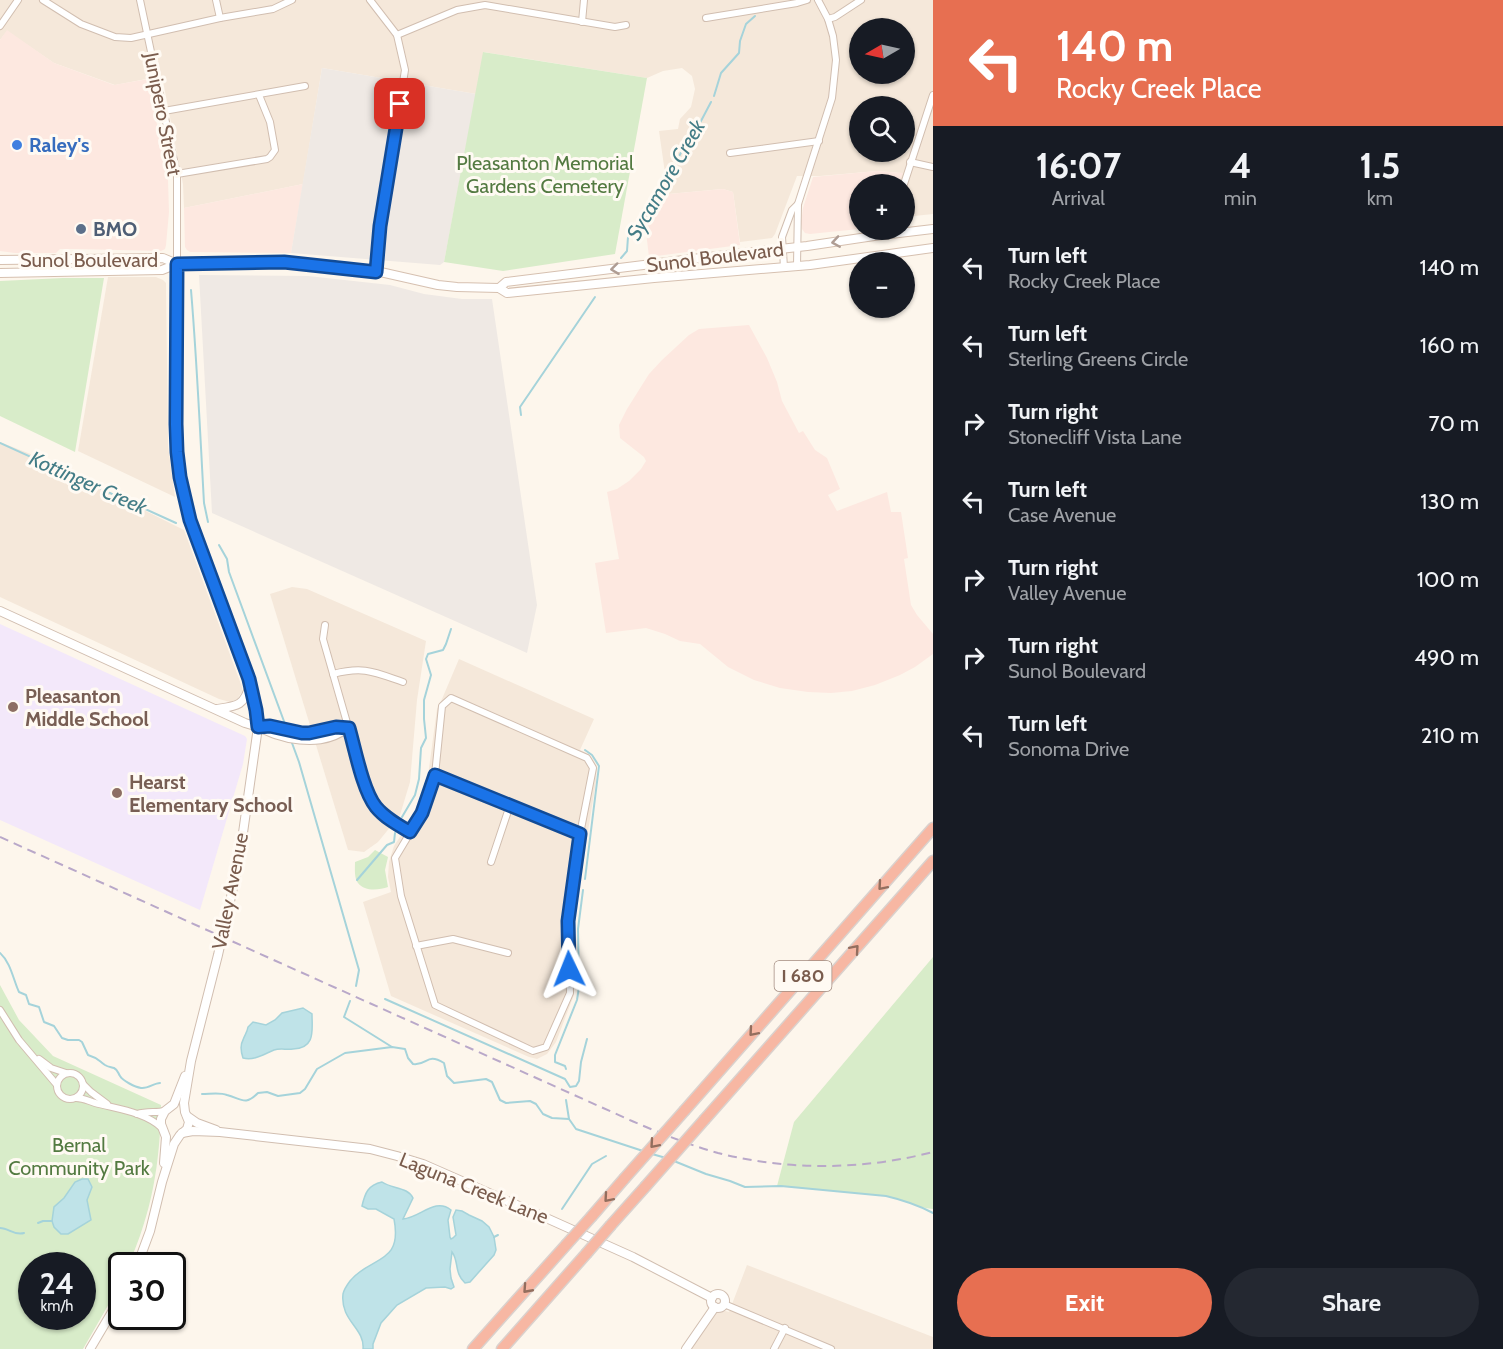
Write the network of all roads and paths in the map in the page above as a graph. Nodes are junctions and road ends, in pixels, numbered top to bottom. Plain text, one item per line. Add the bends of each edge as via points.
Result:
1 (18, 0) edge
2 (43, 0) edge
3 (140, 0) edge
4 (216, 0) edge
5 (292, 0) edge
6 (370, 0) edge
7 (584, 0) edge
8 (807, 0) edge
9 (818, 0) edge
10 (861, 0) edge
11 (220, 18) junction
12 (706, 18) dead end
13 (828, 19) junction
14 (582, 22) junction
15 (626, 25) dead end
16 (0, 26) edge
17 (147, 35) junction
18 (398, 36) junction
19 (306, 86) dead end
20 (260, 95) junction
21 (933, 95) edge
22 (164, 111) junction
23 (819, 141) junction
24 (915, 147) edge
25 (730, 153) dead end
26 (910, 162) joint
27 (933, 167) edge
28 (177, 174) junction
29 (907, 174) edge
30 (798, 204) junction
31 (933, 229) edge
32 (915, 230) edge
33 (849, 239) edge
34 (798, 247) junction
35 (933, 248) edge
36 (783, 249) junction
37 (0, 260) edge
38 (177, 264) junction
39 (797, 266) junction
40 (784, 267) junction
41 (596, 271) junction
42 (376, 272) junction
43 (0, 273) edge
44 (499, 288) junction
45 (542, 289) junction
46 (0, 611) edge
47 (326, 625) dead end
48 (333, 674) junction
49 (403, 682) dead end
50 (250, 684) junction
51 (216, 709) junction
52 (258, 727) junction
53 (349, 728) junction
54 (435, 775) junction
55 (510, 805) junction
56 (933, 828) edge
57 (410, 832) junction
58 (580, 834) junction
59 (933, 861) edge
60 (491, 862) dead end
61 (416, 946) junction
62 (507, 953) dead end
63 (0, 1010) edge
64 (31, 1054) junction
65 (191, 1061) junction
66 (66, 1073) junction
67 (83, 1084) junction
68 (57, 1085) junction
69 (76, 1098) junction
70 (110, 1106) junction
71 (168, 1110) junction
72 (138, 1114) junction
73 (186, 1114) junction
74 (164, 1130) junction
75 (220, 1132) junction
76 (181, 1134) junction
77 (162, 1182) junction
78 (142, 1252) edge
79 (712, 1298) junction
80 (724, 1304) junction
81 (715, 1307) junction
82 (108, 1319) edge
83 (785, 1329) junction
84 (90, 1349) edge
85 (473, 1349) edge
86 (502, 1349) edge
87 (686, 1349) edge
88 (774, 1349) edge
89 (831, 1349) edge

1 - 16 street
2 - 17 street via 81,24 115,38
3 - 17 street, Junipero Street
4 - 11 street
5 - 11 street via 273,9
6 - 18 street
7 - 14 street
8 - 12 street
9 - 13 street
10 - 13 street
11 - 17 street
13 - 23 street via 836,60 832,98
14 - 15 street
14 - 18 street via 485,5 458,10
17 - 22 street, Junipero Street
18 - 42 street via 405,70
19 - 20 street
20 - 22 street
20 - 28 street via 275,150 270,157
21 - 24 street
22 - 28 street, Junipero Street
23 - 25 street
23 - 30 street
26 - 27 street
26 - 29 street
28 - 38 street, Junipero Street
30 - 34 street
30 - 36 street via 782,237
31 - 32 main road, Sunol Boulevard
33 -> 34 main road, Sunol Boulevard
34 - 36 main road, Sunol Boulevard
34 - 39 street
35 - 39 main road, Sunol Boulevard
36 - 40 street
36 -> 41 main road, Sunol Boulevard
37 - 38 main road, Sunol Boulevard via 163,258
38 - 42 main road, Sunol Boulevard via 284,262
38 - 43 main road, Sunol Boulevard via 162,270
38 - 50 street, Valley Avenue via 176,424 180,477 190,520
39 - 40 main road, Sunol Boulevard
40 - 45 main road, Sunol Boulevard
41 - 44 main road, Sunol Boulevard via 506,282
41 - 45 main road via 591,279
42 - 44 main road, Sunol Boulevard via 457,288
44 - 45 main road, Sunol Boulevard via 507,293
46 - 51 street
47 - 48 street via 323,639
48 - 49 street via 363,669
48 - 53 street
50 - 51 street via 243,702
50 - 52 street, Valley Avenue
51 - 52 street
52 - 53 street via 302,733
52 - 53 street via 276,736 311,742 339,736
52 - 65 street, Valley Avenue via 239,861
53 - 57 street via 371,801
54 - 55 street
54 - 57 street via 422,813
54 - 58 street via 442,706 451,698 587,758 593,768
55 - 58 street
55 - 60 street
56 -> 85 highway, I 680, bridge
57 - 61 street via 395,858
58 - 61 street via 568,921 570,993 546,1047 533,1051 435,1005
86 -> 59 highway, I 680, bridge
61 - 62 street via 453,939
63 - 64 street
64 - 66 street
64 - 68 street
65 - 71 street, Valley Avenue via 176,1101
65 - 73 street, Valley Avenue via 184,1103
66 - 67 street via 76,1074
66 - 68 street
67 - 69 street via 82,1093
67 - 70 street
68 - 69 street via 62,1098
69 - 70 street
70 - 72 street
71 - 72 street
71 - 73 street via 181,1109
71 - 74 street via 161,1119
72 - 74 street
73 - 75 street, Laguna Creek Lane
73 - 76 street via 189,1122
74 - 76 street via 172,1135
74 - 77 street
75 - 76 street, Laguna Creek Lane
75 - 79 street, Laguna Creek Lane via 370,1149 423,1164 633,1257
76 - 77 street
77 - 78 street
79 - 80 street, Laguna Creek Lane via 722,1295
79 - 81 street
80 - 81 street
80 - 83 street, Laguna Creek Lane
81 - 87 street
82 - 84 street
83 - 88 street
83 - 89 street, Laguna Creek Lane

